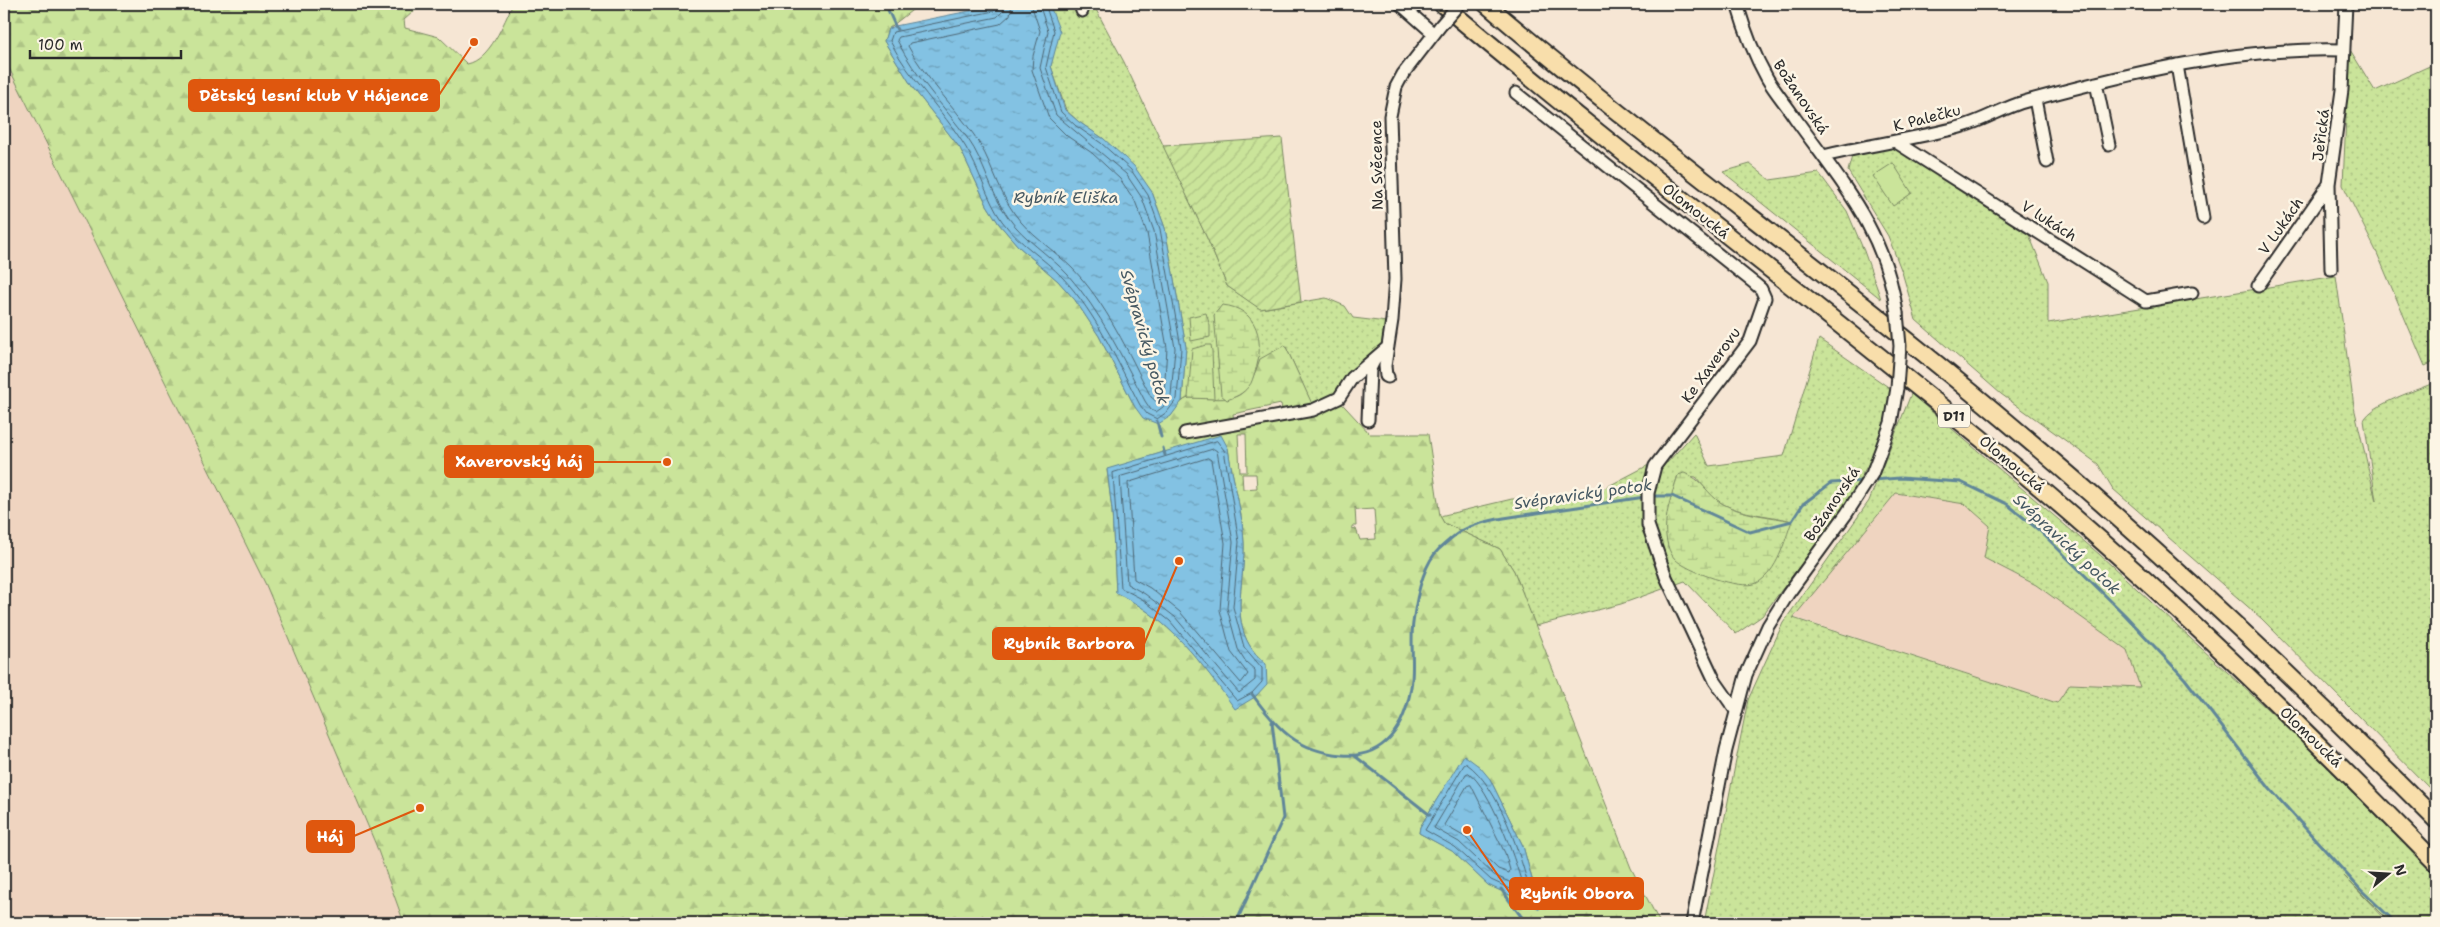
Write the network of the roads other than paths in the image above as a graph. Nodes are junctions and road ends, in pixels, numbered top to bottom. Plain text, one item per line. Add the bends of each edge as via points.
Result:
1 (1400, 4) edge
2 (1442, 4) edge
3 (1459, 4) edge
4 (1486, 4) edge
5 (1737, 4) edge
6 (2346, 4) edge
7 (1437, 30) junction
8 (2343, 50) junction
9 (2178, 66) junction
10 (2096, 83) junction
11 (1516, 93) dead end
12 (2035, 99) junction
13 (1896, 142) junction
14 (2109, 145) dead end
15 (1823, 156) junction
16 (2048, 162) dead end
17 (2329, 184) junction
18 (2203, 218) dead end
19 (2331, 269) dead end
20 (2258, 286) dead end
21 (2192, 292) dead end
22 (1388, 347) junction
23 (1375, 358) junction
24 (1388, 376) dead end
25 (1368, 420) dead end
26 (1185, 433) dead end
27 (1736, 711) junction
28 (2436, 820) edge
29 (2436, 863) edge
30 (1692, 923) edge

1 - 7 street
2 - 29 highway, Olomoucká / D11 via 2019,470 2145,578 2258,685
3 - 7 street, Na Svěcence, bridge
4 - 28 highway, Olomoucká / D11 via 2038,447 2161,554 2283,668
5 - 15 street, Božanovská via 1766,77
6 - 8 street, Jeřická
7 - 22 street, Na Svěcence via 1403,74 1396,87 1390,116 1396,279
8 - 9 street, K Palečku via 2306,49 2248,54
8 - 17 street, Jeřická via 2342,90
9 - 10 street, K Palečku
9 - 18 street
10 - 12 street, K Palečku
10 - 14 street
11 - 27 street, Ke Xaverovu via 1754,283 1765,298 1750,341 1655,466 1648,497 1648,525 1666,577 1715,681
12 - 13 street, K Palečku via 1962,126
12 - 16 street
13 - 15 street, K Palečku
13 - 21 street, V lukách via 2146,301
15 - 27 street, Božanovská, bridge via 1856,202 1882,250 1890,275 1900,346 1897,388 1891,423 1869,479 1768,626 1746,675
17 - 19 street, Jeřická
17 - 20 street, V Lukách
22 - 23 street
22 - 24 street, Na Svěcence via 1384,372
23 - 25 street via 1370,369
23 - 26 street via 1352,378 1339,398 1313,410
27 - 30 street, Božanovská

